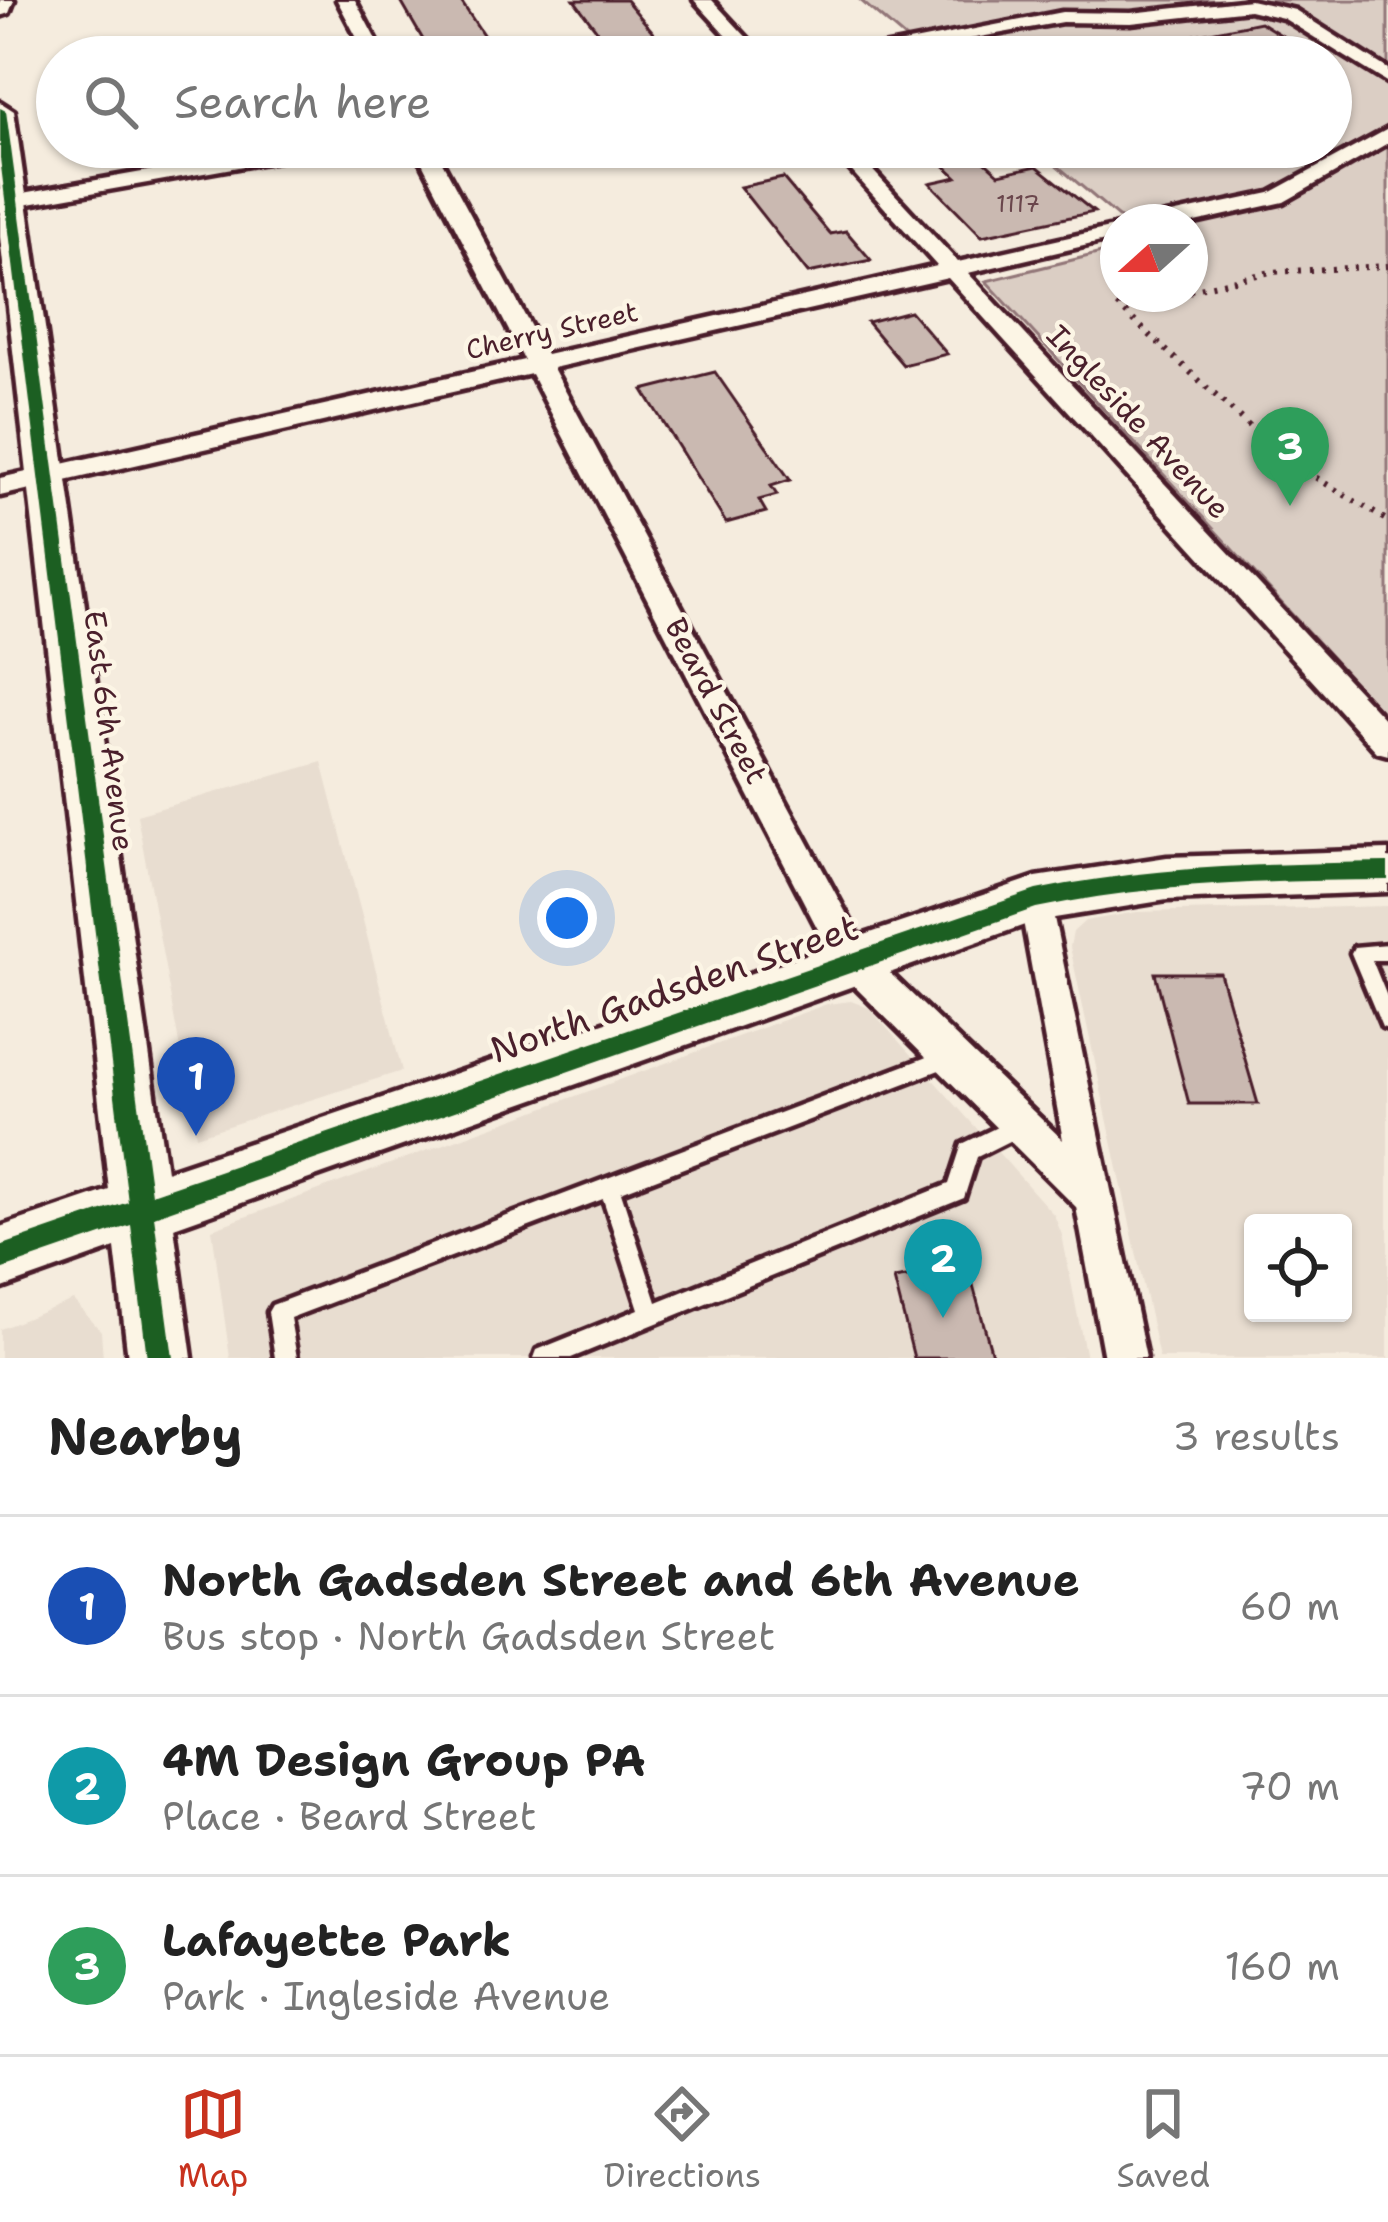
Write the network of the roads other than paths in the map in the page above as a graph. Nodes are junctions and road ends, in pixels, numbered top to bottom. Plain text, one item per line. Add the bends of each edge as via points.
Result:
1 (346, 0) edge
2 (703, 0) edge
3 (365, 36) edge
4 (736, 36) edge
5 (957, 36) edge
6 (1324, 36) edge
7 (1352, 54) edge
8 (1388, 77) edge
9 (0, 111) edge
10 (1388, 135) edge
11 (1352, 155) edge
12 (198, 168) edge
13 (435, 168) edge
14 (859, 168) edge
15 (1330, 168) edge
16 (12, 201) junction
17 (1208, 212) edge
18 (1100, 236) edge
19 (954, 271) junction
20 (538, 364) junction
21 (23, 482) edge
22 (1388, 743) edge
23 (1388, 871) edge
24 (1036, 899) junction
25 (1388, 952) edge
26 (853, 961) junction
27 (1388, 1021) edge
28 (951, 1057) junction
29 (1020, 1125) junction
30 (608, 1186) junction
31 (1090, 1194) junction
32 (140, 1208) junction
33 (0, 1258) edge
34 (651, 1315) junction
35 (160, 1358) edge
36 (286, 1358) edge
37 (545, 1358) edge
38 (1125, 1358) edge

1 - 3 street
2 - 4 street
5 - 6 street via 1062,17 1262,6
7 - 8 street
9 - 16 street, East 6th Avenue
10 - 11 street
12 - 16 street
13 - 20 street, Beard Street
14 - 19 street, Ingleside Avenue
15 - 17 street via 1277,198
16 - 21 street, East 6th Avenue
18 - 19 street, Cherry Street
19 - 20 street, Cherry Street
19 - 22 street, Ingleside Avenue
20 - 21 street, Cherry Street
20 - 26 street, Beard Street
21 - 32 street, East 6th Avenue
23 - 24 street, North Gadsden Street via 1171,875
24 - 26 street, North Gadsden Street
24 - 31 street
25 - 27 lane via 1360,953
26 - 28 street, Beard Street
26 - 32 street, North Gadsden Street
28 - 29 street, Beard Street
28 - 30 lane
29 - 31 street, Beard Street
29 - 34 lane via 969,1150 957,1191
30 - 34 lane
30 - 36 lane via 279,1312
31 - 38 street
32 - 33 street, North Gadsden Street
32 - 35 street, East 6th Avenue
34 - 37 lane

